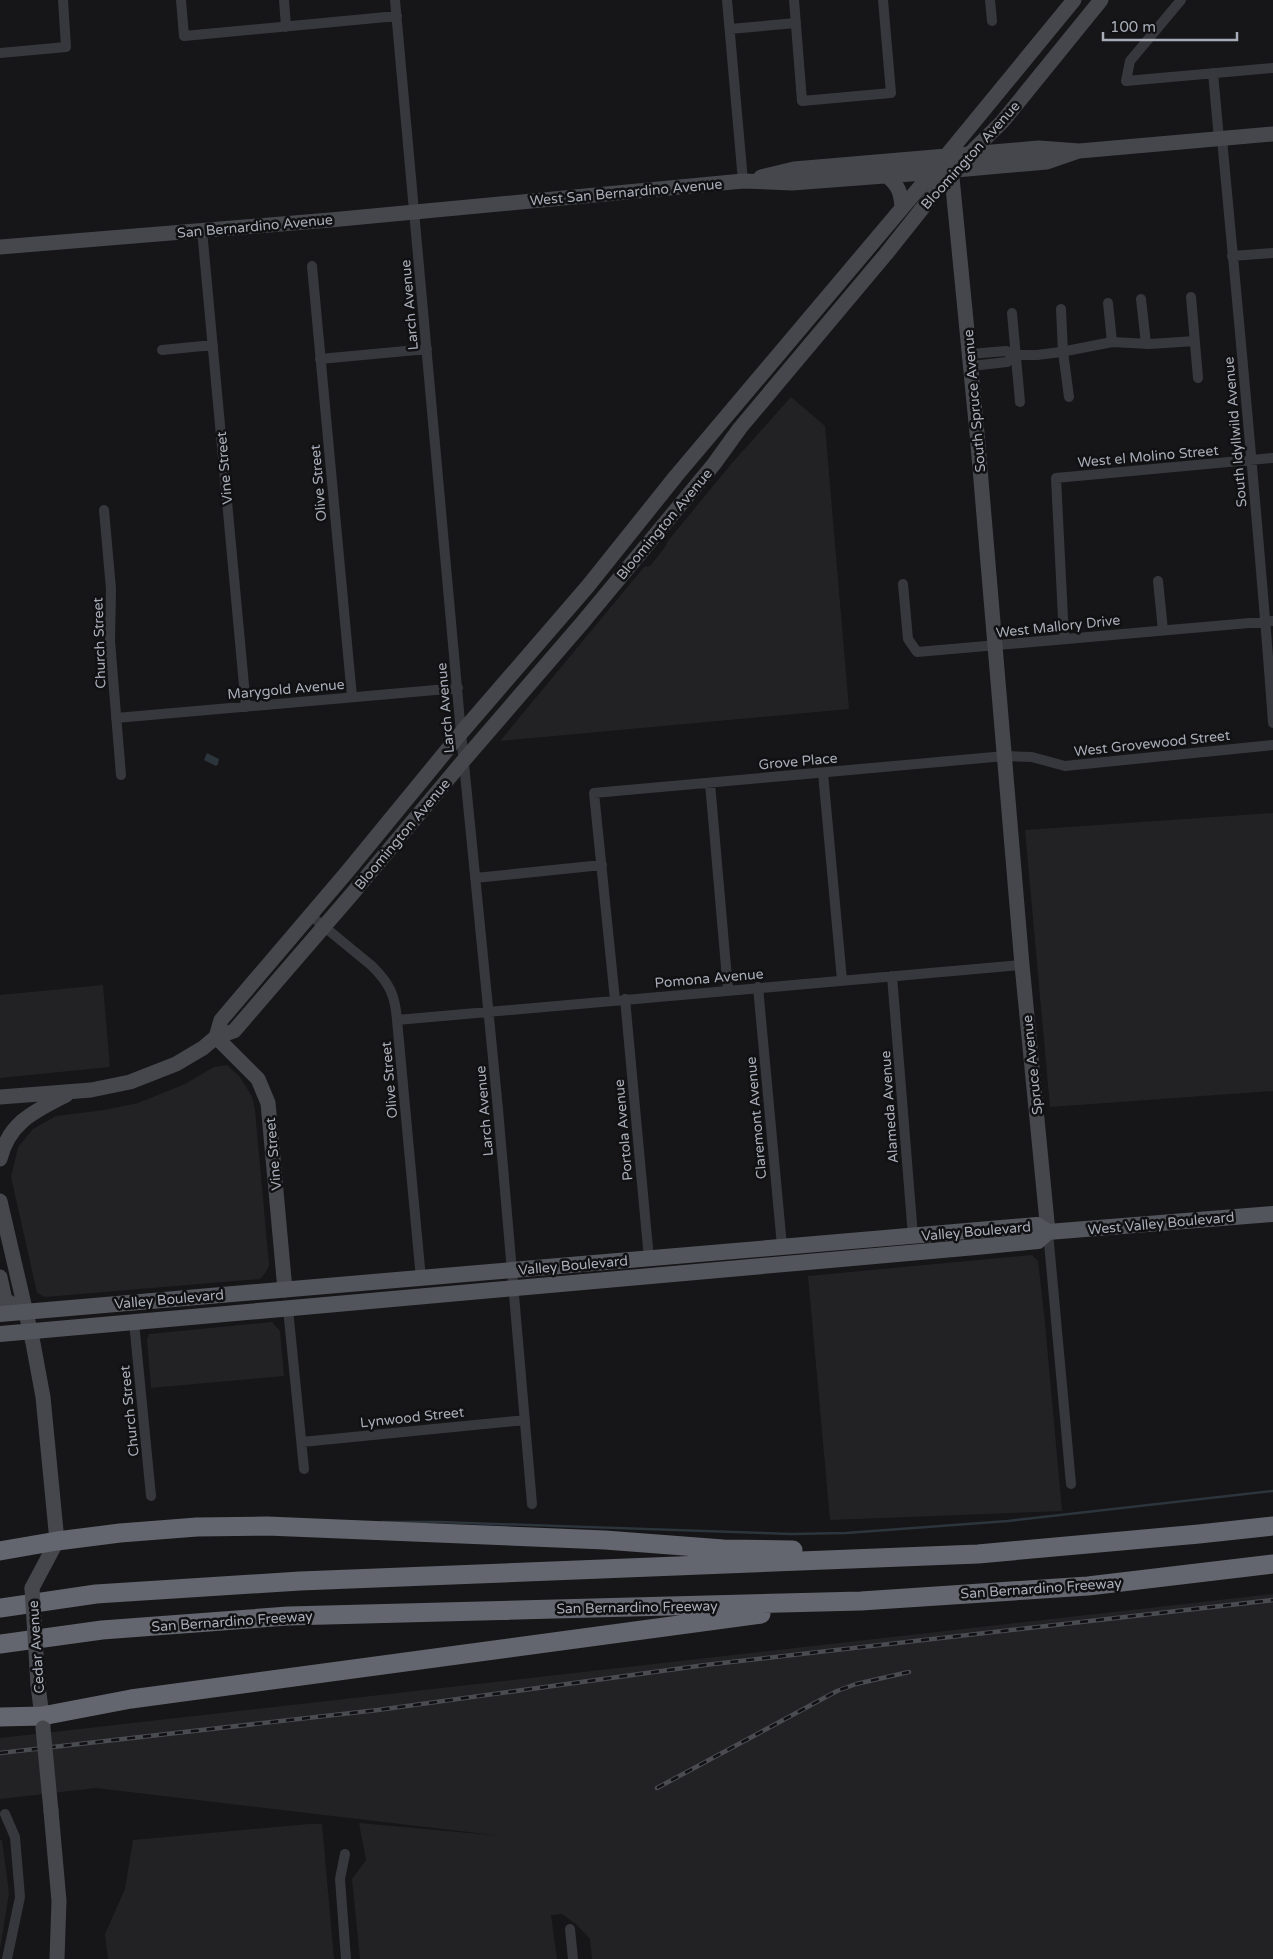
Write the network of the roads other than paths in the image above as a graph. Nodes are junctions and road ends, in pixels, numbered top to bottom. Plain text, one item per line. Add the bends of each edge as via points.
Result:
1 (63, 0) edge
2 (181, 0) edge
3 (284, 0) edge
4 (395, 0) edge
5 (727, 0) edge
6 (794, 0) edge
7 (883, 0) edge
8 (990, 0) edge
9 (1074, 0) edge
10 (1101, 0) edge
11 (1181, 0) edge
12 (397, 16) junction
13 (992, 21) dead end
14 (796, 23) junction
15 (286, 27) junction
16 (730, 29) junction
17 (0, 54) edge
18 (1273, 68) edge
19 (1213, 73) junction
20 (1002, 122) junction
21 (1273, 134) edge
22 (1220, 139) junction
23 (1015, 151) junction
24 (1079, 151) junction
25 (970, 154) junction
26 (946, 156) junction
27 (952, 171) junction
28 (931, 172) junction
29 (887, 176) junction
30 (743, 181) junction
31 (509, 202) joint
32 (902, 208) junction
33 (414, 211) junction
34 (202, 230) junction
35 (0, 247) edge
36 (1273, 253) edge
37 (1232, 256) junction
38 (312, 266) dead end
39 (1191, 297) dead end
40 (1141, 299) dead end
41 (1108, 302) dead end
42 (1060, 309) dead end
43 (1012, 313) dead end
44 (1195, 341) junction
45 (1112, 342) junction
46 (1146, 344) junction
47 (213, 345) junction
48 (427, 349) junction
49 (162, 350) dead end
50 (1063, 352) junction
51 (1016, 356) junction
52 (320, 359) junction
53 (970, 360) junction
54 (766, 369) junction
55 (1198, 378) dead end
56 (1069, 397) dead end
57 (1020, 402) dead end
58 (740, 428) junction
59 (1273, 458) edge
60 (1252, 460) junction
61 (104, 510) dead end
62 (628, 534) junction
63 (644, 548) junction
64 (1158, 581) dead end
65 (903, 584) dead end
66 (1269, 621) edge
67 (1163, 630) junction
68 (1064, 638) junction
69 (996, 646) junction
70 (458, 688) junction
71 (352, 698) junction
72 (246, 707) junction
73 (116, 718) junction
74 (1273, 723) edge
75 (461, 733) junction
76 (1273, 746) edge
77 (1005, 756) junction
78 (464, 760) junction
79 (823, 773) junction
80 (121, 775) dead end
81 (710, 783) junction
82 (594, 794) joint
83 (602, 865) junction
84 (476, 878) junction
85 (310, 915) junction
86 (324, 927) junction
87 (1022, 965) junction
88 (892, 976) junction
89 (842, 980) junction
90 (758, 987) junction
91 (728, 990) junction
92 (620, 999) junction
93 (489, 1010) junction
94 (398, 1020) junction
95 (216, 1037) junction
96 (73, 1092) junction
97 (0, 1097) edge
98 (0, 1159) edge
99 (0, 1201) edge
100 (1273, 1214) edge
101 (1048, 1232) junction
102 (913, 1236) junction
103 (782, 1246) junction
104 (649, 1259) junction
105 (512, 1271) junction
106 (0, 1277) edge
107 (421, 1279) junction
108 (514, 1288) junction
109 (285, 1290) junction
110 (288, 1309) junction
111 (26, 1312) junction
112 (0, 1314) edge
113 (134, 1322) junction
114 (30, 1331) junction
115 (0, 1334) edge
116 (525, 1420) junction
117 (302, 1442) junction
118 (304, 1469) dead end
119 (1071, 1484) dead end
120 (151, 1496) dead end
121 (532, 1504) dead end
122 (1273, 1526) edge
123 (56, 1541) junction
124 (0, 1551) edge
125 (968, 1554) junction
126 (1273, 1564) edge
127 (861, 1600) junction
128 (0, 1608) edge
129 (0, 1644) edge
130 (0, 1718) edge
131 (42, 1722) junction
132 (5, 1814) dead end
133 (345, 1854) dead end
134 (570, 1929) dead end
135 (7, 1959) edge
136 (57, 1959) edge
137 (346, 1959) edge
138 (573, 1959) edge

1 - 17 street via 66,47
2 - 15 street via 184,36
3 - 15 street
4 - 12 street, Larch Avenue
5 - 16 street
6 - 14 street
7 - 14 street via 891,93 802,101
8 - 13 street
9 - 26 main road, Bloomington Avenue
10 - 20 main road, Bloomington Avenue
11 - 19 street via 1130,61 1126,81
12 - 15 street
12 - 33 street, Larch Avenue
14 - 16 street
16 - 30 street
18 - 19 street
19 - 22 street, South Idyllwild Avenue
20 - 23 main road via 1004,139
20 - 25 main road, Bloomington Avenue
21 - 22 main road, West San Bernardino Avenue
22 - 24 main road, West San Bernardino Avenue
22 - 37 street, South Idyllwild Avenue
23 - 24 main road, West San Bernardino Avenue via 1039,148
23 - 25 main road, West San Bernardino Avenue
24 - 27 main road, West San Bernardino Avenue via 1047,162
25 - 26 main road, West San Bernardino Avenue
25 - 27 main road, Bloomington Avenue
26 - 27 main road, South Spruce Avenue
26 - 28 main road, Bloomington Avenue
26 - 30 main road, West San Bernardino Avenue via 794,169
27 - 28 main road, West San Bernardino Avenue
27 - 53 main road, South Spruce Avenue
27 - 58 main road, Bloomington Avenue
28 - 29 main road, West San Bernardino Avenue
28 - 32 main road, Bloomington Avenue
29 - 30 main road, West San Bernardino Avenue via 792,183
29 - 32 main road via 898,186
30 - 31 main road, West San Bernardino Avenue
31 - 33 main road, San Bernardino Avenue
32 - 54 main road, Bloomington Avenue
33 - 34 main road, San Bernardino Avenue
33 - 48 street, Larch Avenue
34 - 35 main road, San Bernardino Avenue
34 - 47 street, Vine Street
36 - 37 street
37 - 60 street, South Idyllwild Avenue
38 - 52 street, Olive Street
39 - 44 street
40 - 46 street
41 - 45 street
42 - 50 street
43 - 51 street
44 - 46 street
44 - 55 street
45 - 46 street
45 - 50 street
47 - 49 street
47 - 72 street, Vine Street
48 - 52 street
48 - 70 street, Larch Avenue
50 - 51 street
50 - 56 street
51 - 53 street via 1006,351
51 - 57 street
52 - 71 street, Olive Street
53 - 69 main road, South Spruce Avenue
54 - 58 main road via 771,374 770,379 750,404
54 - 62 main road, Bloomington Avenue
58 - 63 main road, Bloomington Avenue
59 - 60 street, West el Molino Street
60 - 66 street, South Idyllwild Avenue
60 - 68 street, West el Molino Street via 1056,478
61 - 73 street, Church Street
62 - 63 main road
62 - 75 main road, Bloomington Avenue via 588,586
63 - 78 main road, Bloomington Avenue
64 - 67 street
65 - 69 street, West Mallory Drive via 908,638 916,652
66 - 67 street, West Mallory Drive
66 - 74 street, South Idyllwild Avenue
67 - 68 street, West Mallory Drive
68 - 69 street, West Mallory Drive
69 - 77 main road, Spruce Avenue
70 - 71 street, Marygold Avenue
70 - 75 street, Larch Avenue
71 - 72 street, Marygold Avenue
72 - 73 street, Marygold Avenue
73 - 80 street, Church Street
75 - 78 street, Larch Avenue
75 - 85 main road, Bloomington Avenue
76 - 77 street, West Grovewood Street via 1065,766 1032,757
77 - 79 street, Grove Place
77 - 87 main road, Spruce Avenue
78 - 84 street, Larch Avenue
78 - 86 main road, Bloomington Avenue
79 - 81 street, Grove Place
79 - 89 street
81 - 82 street, Grove Place
81 - 91 street
82 - 83 street, Portola Avenue
83 - 84 street
83 - 92 street, Portola Avenue
84 - 93 street, Larch Avenue
85 - 86 street, Olive Street
85 - 95 main road, Bloomington Avenue via 221,1020
86 - 94 street, Olive Street via 381,975 393,994
86 - 95 main road, Bloomington Avenue via 234,1031
87 - 88 street, Pomona Avenue
87 - 101 main road, Spruce Avenue
88 - 89 street, Pomona Avenue
88 - 102 street, Alameda Avenue
89 - 90 street, Pomona Avenue
90 - 91 street, Pomona Avenue
90 - 103 street, Claremont Avenue
91 - 92 street, Pomona Avenue
92 - 93 street, Pomona Avenue
92 - 104 street, Portola Avenue
93 - 94 street, Pomona Avenue
93 - 105 street, Larch Avenue
94 - 107 street, Olive Street
95 - 96 main road, Bloomington Avenue via 190,1056 154,1074 112,1087
95 - 109 main road, Vine Street via 258,1079 268,1103
96 - 97 main road, Bloomington Avenue
96 - 98 main road via 28,1116 10,1135
99 - 111 main road
100 - 101 main road, West Valley Boulevard
101 - 102 main road, Valley Boulevard via 1037,1225
101 - 108 main road, Valley Boulevard via 1038,1241
101 - 119 street, Spruce Avenue
102 - 103 main road, Valley Boulevard
103 - 104 main road, Valley Boulevard
104 - 105 main road, Valley Boulevard
105 - 107 main road, Valley Boulevard
105 - 108 street, Larch Avenue
106 - 111 main road via 5,1300
107 - 109 main road, Valley Boulevard
108 - 110 main road, Valley Boulevard
108 - 116 street, Larch Avenue
109 - 111 main road, Valley Boulevard
110 - 113 main road, Valley Boulevard
110 - 117 street
111 - 112 main road, Valley Boulevard
111 - 114 main road
113 - 114 main road, Valley Boulevard
113 - 120 street, Church Street
114 - 115 main road, Valley Boulevard
114 - 123 main road via 43,1398
116 - 117 street, Lynwood Street
116 - 121 street, Larch Avenue
117 - 118 street
122 - 125 highway
123 - 124 highway
123 - 125 highway via 197,1527 267,1526 605,1540 723,1549 856,1551 948,1547
123 - 131 main road, Cedar Avenue, bridge via 32,1588
125 - 128 highway via 300,1581 96,1594
126 - 127 highway, San Bernardino Freeway via 1088,1586
127 - 129 highway, San Bernardino Freeway via 288,1616 102,1630
127 - 131 highway via 131,1699
130 - 131 highway
131 - 136 main road, Cedar Avenue, bridge via 59,1901
132 - 135 street via 14,1837 20,1897
133 - 137 street via 340,1879
134 - 138 street

